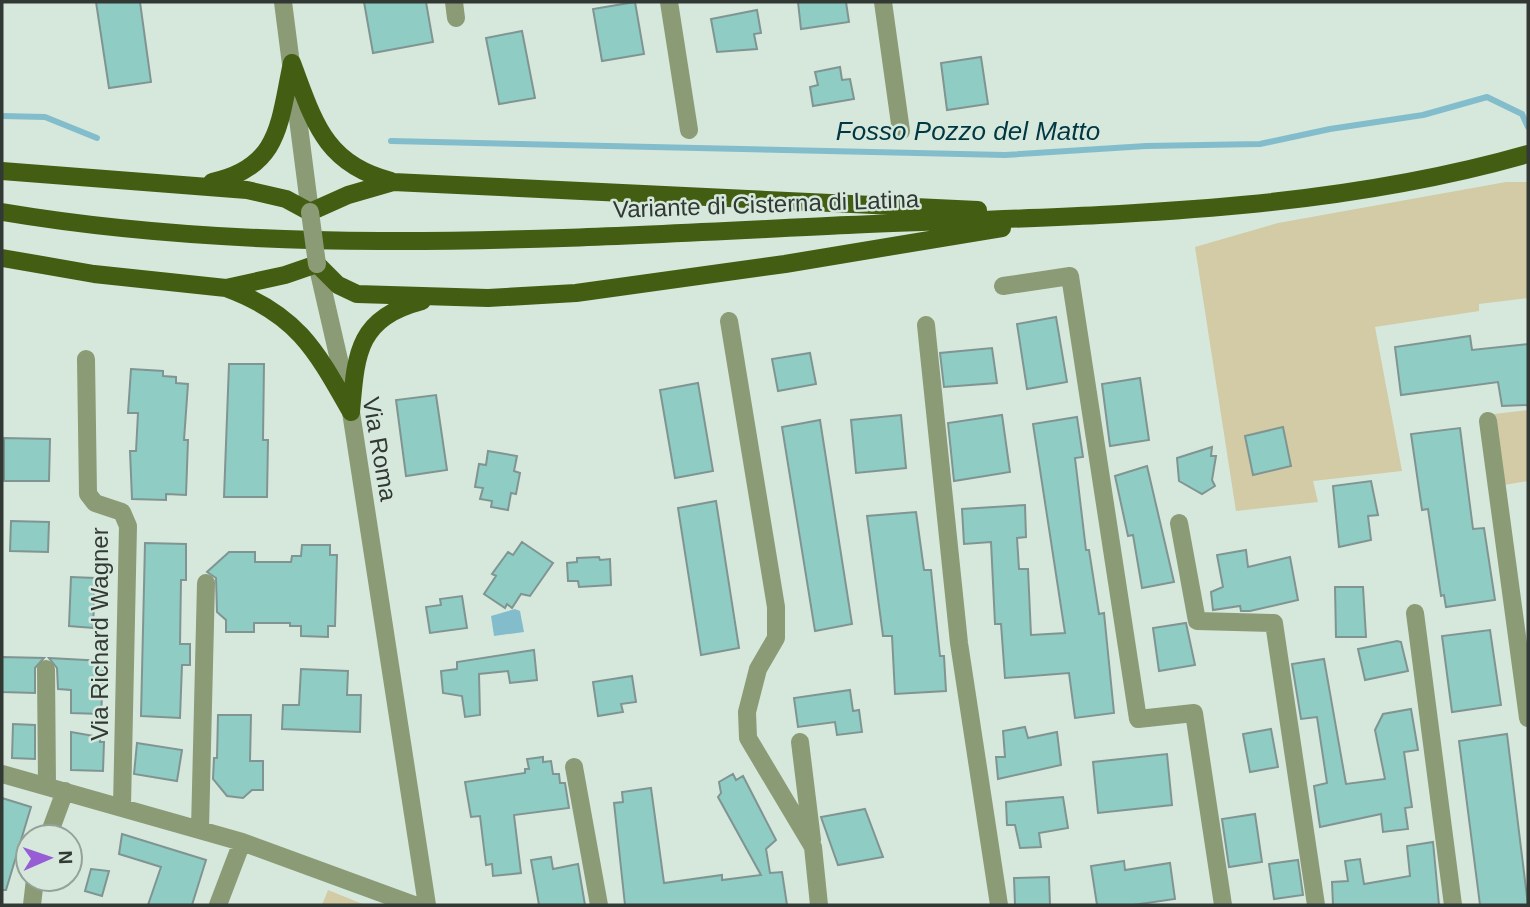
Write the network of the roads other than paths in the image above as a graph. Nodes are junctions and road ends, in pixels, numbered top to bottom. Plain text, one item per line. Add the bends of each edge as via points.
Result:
1 (283, 2) edge
2 (669, 2) edge
3 (883, 2) edge
4 (292, 63) junction
5 (689, 130) dead end
6 (901, 131) dead end
7 (1528, 154) edge
8 (2, 172) edge
9 (393, 182) junction
10 (193, 186) junction
11 (2, 212) edge
12 (310, 212) junction
13 (1077, 215) junction
14 (2, 258) edge
15 (317, 264) junction
16 (1003, 286) dead end
17 (226, 288) junction
18 (437, 297) junction
19 (729, 321) dead end
20 (926, 325) dead end
21 (86, 359) dead end
22 (351, 412) junction
23 (1488, 421) dead end
24 (1179, 523) dead end
25 (205, 583) dead end
26 (1415, 612) dead end
27 (46, 669) dead end
28 (1528, 718) edge
29 (800, 742) dead end
30 (574, 767) dead end
31 (2, 774) edge
32 (56, 788) junction
33 (122, 806) junction
34 (50, 823) edge
35 (200, 829) junction
36 (242, 842) junction
37 (813, 847) junction
38 (218, 905) edge
39 (414, 905) edge
40 (426, 905) edge
41 (599, 905) edge
42 (819, 905) edge
43 (999, 905) edge
44 (1223, 905) edge
45 (1316, 905) edge
46 (1453, 905) edge

1 - 4 street, Via Roma
2 - 5 street
3 - 6 street
4 - 9 main road via 328,145 356,169
4 - 10 main road via 278,125 265,154 239,175
4 - 12 street, Via Roma
7 - 13 main road, Variante di Cisterna di Latina via 1314,197 1203,210
8 - 10 main road
9 - 12 main road
9 - 13 main road
10 - 12 main road via 262,192
11 - 13 main road, Variante di Cisterna di Latina via 184,233 322,240 436,240
12 - 15 street, Via Roma, bridge
13 - 18 main road via 590,292
14 - 17 main road via 94,274
15 - 17 main road
15 - 18 main road via 338,285 356,294
15 - 22 street, Via Roma
16 - 44 street via 1070,276 1138,719 1194,713
17 - 22 main road via 289,321 314,350
18 - 22 main road via 397,310 368,332 356,363
19 - 37 street via 776,607 776,638 758,669 747,712 748,738
20 - 43 street via 958,643
21 - 33 street, Via Richard Wagner via 88,494 95,503 122,512 128,526
22 - 40 street, Via Roma
23 - 28 street
24 - 45 street via 1198,621 1274,623
25 - 35 street
26 - 46 street
27 - 32 street
29 - 37 street
30 - 41 street
31 - 32 street
32 - 33 street
32 - 34 street
33 - 35 street
35 - 36 street
36 - 38 street
36 - 39 street
37 - 42 street

